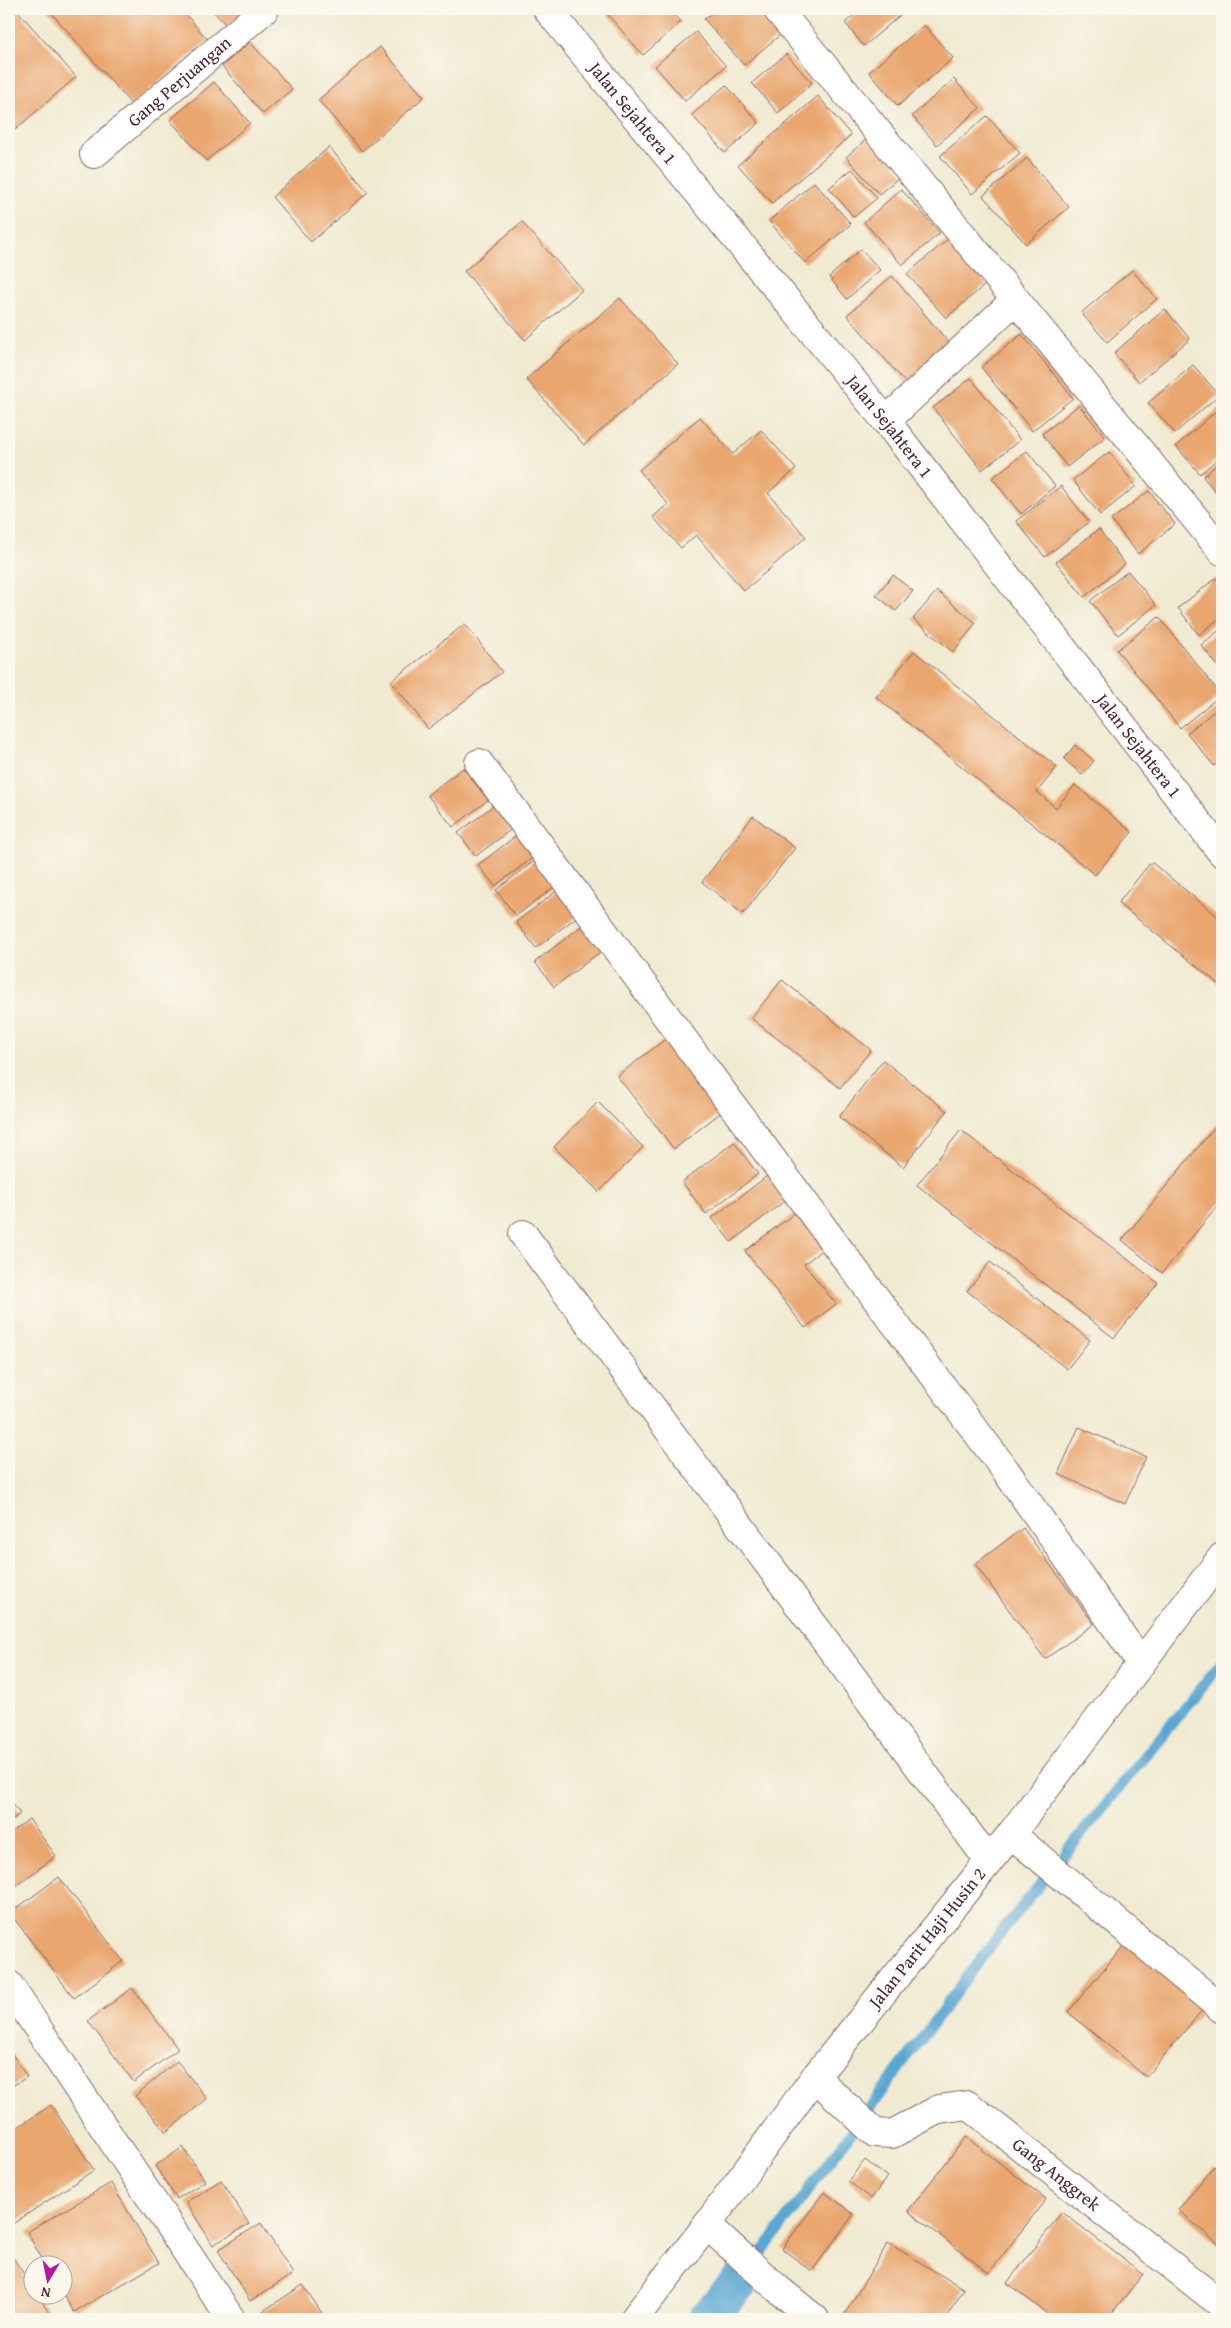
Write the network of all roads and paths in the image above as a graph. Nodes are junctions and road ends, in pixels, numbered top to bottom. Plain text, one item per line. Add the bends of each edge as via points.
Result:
1 (265, 9) edge
2 (546, 9) edge
3 (777, 9) edge
4 (94, 154) dead end
5 (1015, 300) junction
6 (886, 421) junction
7 (1222, 551) edge
8 (478, 763) dead end
9 (1222, 853) edge
10 (523, 1234) dead end
11 (1222, 1557) edge
12 (1140, 1663) junction
13 (1011, 1834) junction
14 (989, 1861) junction
15 (9, 1985) edge
16 (1222, 2008) edge
17 (823, 2085) junction
18 (707, 2225) junction
19 (1222, 2305) edge
20 (231, 2319) edge
21 (634, 2319) edge
22 (815, 2319) edge

1 - 4 street, Gang Perjuangan
2 - 6 street, Jalan Sejahtera 1
3 - 5 street
5 - 6 street
5 - 7 street
6 - 9 street, Jalan Sejahtera 1
8 - 12 street via 1006,1471
10 - 14 street
11 - 12 street, Jalan Parit Haji Husin 2
12 - 13 street, Jalan Parit Haji Husin 2
13 - 14 street, Jalan Parit Haji Husin 2
13 - 16 street
14 - 17 street, Jalan Parit Haji Husin 2
15 - 20 street
17 - 18 street, Jalan Parit Haji Husin 2
17 - 19 street, Gang Anggrek via 875,2133 892,2134 939,2109 968,2105
18 - 21 street, Jalan Parit Haji Husin 2
18 - 22 street

